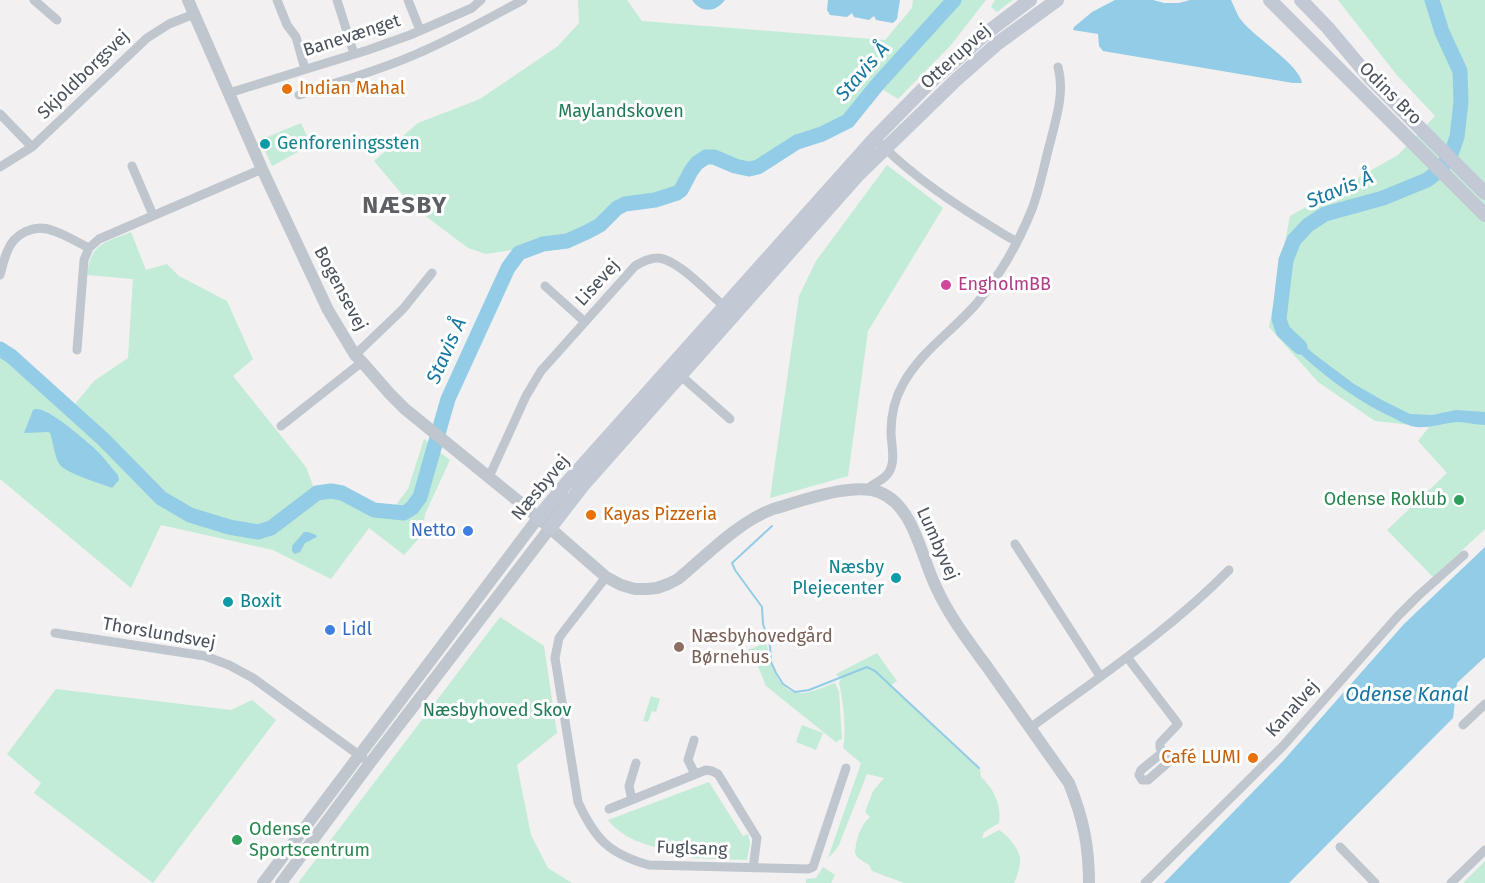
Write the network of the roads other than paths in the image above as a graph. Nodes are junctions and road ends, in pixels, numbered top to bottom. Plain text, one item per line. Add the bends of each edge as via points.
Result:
1 (33, 0) edge
2 (188, 0) edge
3 (277, 0) edge
4 (337, 0) edge
5 (408, 0) edge
6 (481, 0) edge
7 (523, 0) edge
8 (1030, 0) edge
9 (1051, 0) edge
10 (1057, 0) edge
11 (1270, 0) edge
12 (1305, 2) edge
13 (194, 14) junction
14 (1036, 15) junction
15 (57, 20) dead end
16 (420, 30) junction
17 (354, 54) junction
18 (1058, 67) dead end
19 (305, 69) junction
20 (229, 93) junction
21 (299, 95) dead end
22 (0, 114) edge
23 (880, 143) junction
24 (32, 147) junction
25 (0, 166) edge
26 (132, 166) dead end
27 (262, 169) junction
28 (1485, 193) edge
29 (1485, 214) edge
30 (153, 215) junction
31 (1016, 241) junction
32 (89, 248) junction
33 (432, 273) dead end
34 (0, 275) edge
35 (545, 286) dead end
36 (725, 307) junction
37 (585, 322) junction
38 (77, 350) dead end
39 (359, 358) junction
40 (680, 375) junction
41 (730, 419) dead end
42 (281, 426) dead end
43 (584, 464) junction
44 (489, 477) junction
45 (868, 489) junction
46 (538, 518) junction
47 (550, 528) junction
48 (1015, 544) dead end
49 (1464, 555) dead end
50 (1229, 570) dead end
51 (606, 576) junction
52 (500, 593) junction
53 (55, 633) dead end
54 (1127, 657) junction
55 (1100, 676) junction
56 (1485, 704) edge
57 (1463, 725) dead end
58 (1030, 728) junction
59 (694, 740) dead end
60 (1163, 752) dead end
61 (358, 755) junction
62 (636, 763) dead end
63 (370, 764) junction
64 (846, 768) dead end
65 (694, 774) junction
66 (632, 800) junction
67 (609, 809) dead end
68 (1340, 847) dead end
69 (1485, 850) edge
70 (753, 868) junction
71 (263, 883) edge
72 (281, 883) edge
73 (1089, 883) edge
74 (1145, 883) edge
75 (1376, 883) edge
76 (1451, 883) edge

1 - 15 street
2 - 13 street, Bogensevej
3 - 19 street via 296,37
4 - 17 street
5 - 16 street
6 - 16 street, Banevænget via 472,8
7 - 21 street, Banevænget via 419,53
8 - 23 main road, Otterupvej via 935,78
9 - 14 main road
10 - 14 main road, Otterupvej
11 - 29 main road, Odins Bro
12 - 28 main road, Odins Bro via 1370,78
13 - 20 street, Bogensevej
13 - 24 street, Skjoldborgsvej via 147,38
14 - 23 main road, Otterupvej
16 - 17 street, Banevænget
17 - 19 street, Banevænget
18 - 31 street via 1058,111 1032,208
19 - 20 street, Banevænget
20 - 27 street, Bogensevej
22 - 24 street
23 - 31 street via 922,180
23 - 36 main road, Næsbyvej
23 - 40 main road, Næsbyvej via 857,176
24 - 25 street, Skjoldborgsvej
26 - 30 street
27 - 30 street
27 - 39 street, Bogensevej via 328,310
30 - 32 street via 99,239
31 - 45 street via 976,304 913,368 892,414 889,472
32 - 34 street via 53,230 29,230 20,234 7,250
32 - 38 street via 84,260
33 - 39 street
35 - 37 street, Lisevej
36 - 37 street, Lisevej via 677,265 657,258 635,266
36 - 43 main road, Næsbyvej
37 - 44 street, Lisevej via 541,371
39 - 42 street
39 - 44 street, Bogensevej via 398,402
40 - 41 street
40 - 47 main road, Næsbyvej
43 - 46 main road, Næsbyvej
43 - 47 street via 547,518
44 - 46 street, Bogensevej
45 - 51 street, Bogensevej via 849,489 761,513 668,584 635,589
45 - 58 street, Lumbyvej via 880,492 901,507 952,618
46 - 47 street, Bogensevej
46 - 52 street via 539,527 505,573
46 - 61 street, Næsbyvej
47 - 51 street, Bogensevej
47 - 52 street, Næsbyvej
48 - 55 street
49 - 74 street, Kanalvej via 1412,603 1283,746
50 - 54 street
51 - 70 street, Fuglsang via 559,638 555,658 578,802 587,822 615,852 649,865
52 - 63 street, Næsbyvej
53 - 61 street, Thorslundsvej via 205,656 228,665 260,682
54 - 55 street
54 - 60 street via 1178,724 1160,743
55 - 58 street
56 - 57 street
58 - 73 street, Lumbyvej via 1070,783 1086,836
59 - 65 street via 688,760
61 - 63 street, Thorslundsvej
61 - 71 street, Næsbyvej
62 - 66 street via 629,786
63 - 72 street, Næsbyvej
64 - 70 street, Fuglsang via 813,867
65 - 66 street
65 - 70 street, Fuglsang via 706,770 718,774 757,838
66 - 67 street
68 - 75 street
69 - 76 street

